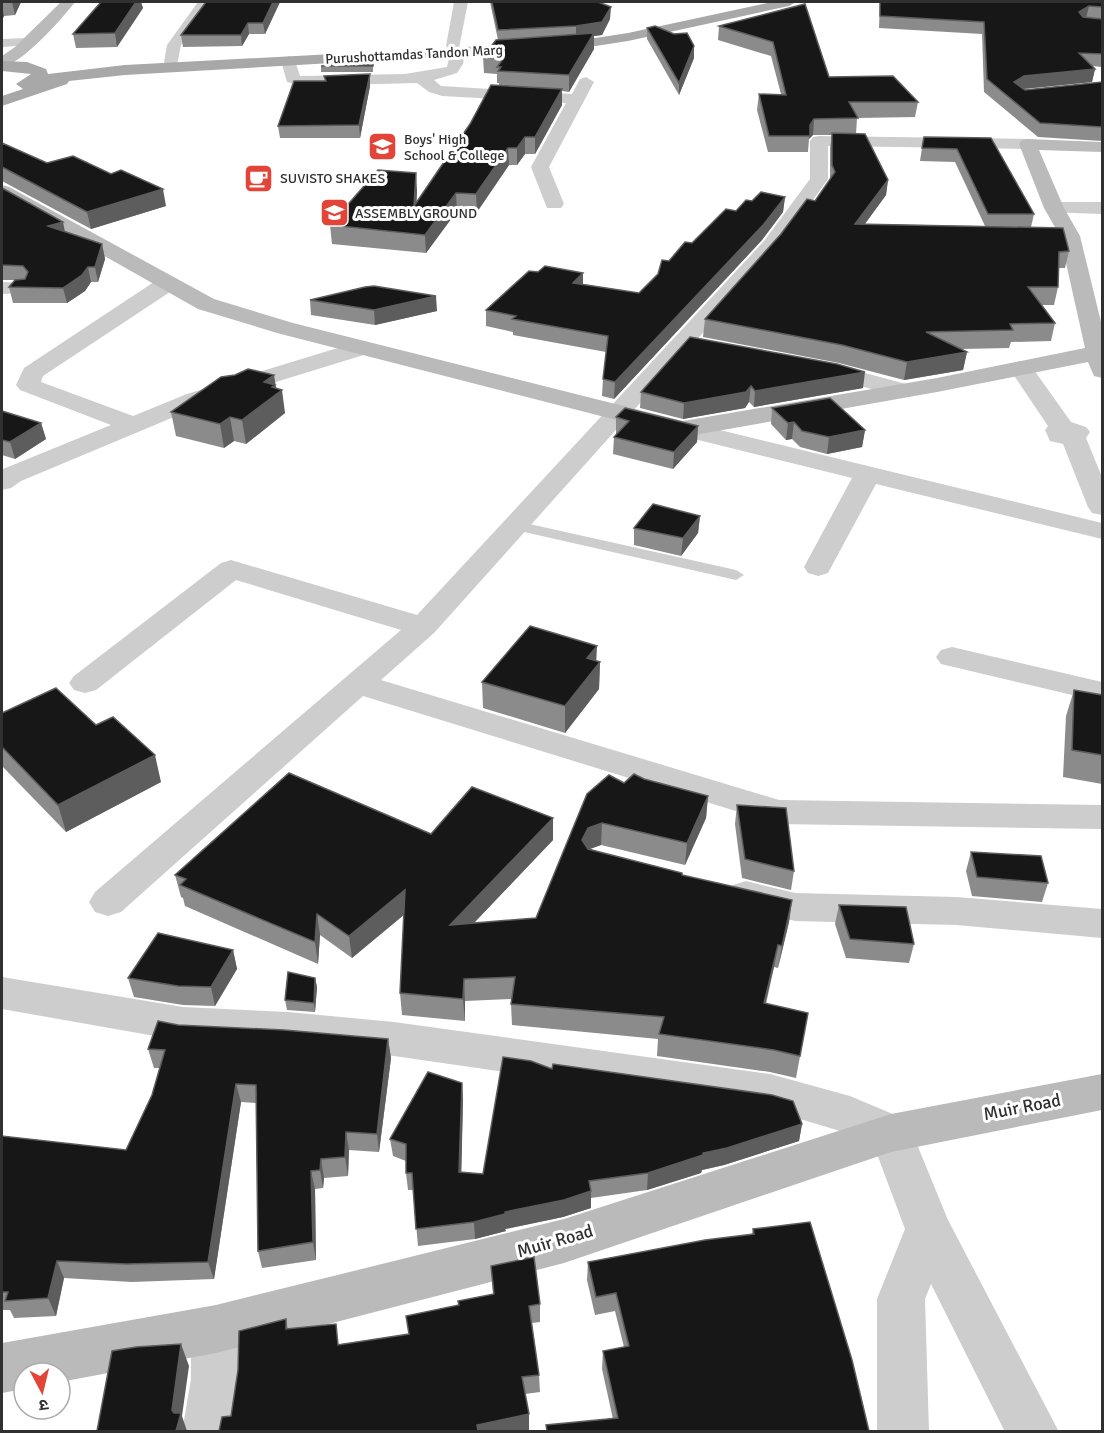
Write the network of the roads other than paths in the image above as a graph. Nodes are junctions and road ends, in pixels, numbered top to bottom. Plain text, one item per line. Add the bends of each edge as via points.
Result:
1 (68, 2) edge
2 (85, 2) edge
3 (205, 2) edge
4 (461, 2) edge
5 (760, 2) edge
6 (789, 2) edge
7 (27, 42) junction
8 (2, 43) edge
9 (455, 49) junction
10 (289, 61) junction
11 (172, 62) junction
12 (2, 65) edge
13 (125, 70) junction
14 (33, 72) junction
15 (420, 77) junction
16 (587, 80) dead end
17 (6, 90) edge
18 (577, 99) junction
19 (2, 101) edge
20 (1028, 144) junction
21 (1102, 147) edge
22 (2, 191) edge
23 (554, 204) dead end
24 (1054, 208) junction
25 (1102, 208) edge
26 (1046, 236) edge
27 (1070, 236) junction
28 (168, 283) junction
29 (362, 348) junction
30 (1101, 358) edge
31 (795, 363) edge
32 (1021, 368) junction
33 (901, 390) junction
34 (618, 413) junction
35 (133, 425) junction
36 (683, 429) junction
37 (1071, 432) junction
38 (1102, 434) edge
39 (868, 474) junction
40 (2, 482) edge
41 (1102, 507) edge
42 (516, 526) junction
43 (1102, 531) edge
44 (818, 567) dead end
45 (736, 575) dead end
46 (423, 627) junction
47 (952, 657) dead end
48 (85, 683) dead end
49 (358, 684) junction
50 (1102, 693) edge
51 (1102, 817) edge
52 (715, 888) edge
53 (108, 902) dead end
54 (1102, 924) edge
55 (2, 993) edge
56 (1102, 1092) edge
57 (891, 1133) junction
58 (928, 1229) junction
59 (216, 1329) junction
60 (2, 1368) edge
61 (208, 1431) edge
62 (903, 1431) edge
63 (1033, 1431) edge

1 - 7 street
2 - 14 street via 46,42
3 - 11 street via 174,45
4 - 9 street
5 - 9 main road, Purushottamdas Tandon Marg via 584,37
6 - 9 main road, Purushottamdas Tandon Marg via 602,41
7 - 8 street
7 - 12 street
9 - 10 main road, Purushottamdas Tandon Marg
9 - 11 main road, Purushottamdas Tandon Marg
9 - 15 street via 456,65 452,70
10 - 13 main road, Purushottamdas Tandon Marg
10 - 15 street via 293,79 304,81
11 - 14 main road, Purushottamdas Tandon Marg
12 - 14 main road
13 - 14 main road, Purushottamdas Tandon Marg
13 - 19 main road via 46,85
14 - 17 main road
15 - 18 street via 442,91
16 - 18 street
18 - 23 street via 540,167
20 - 21 street
20 - 24 street
20 - 34 street via 819,141 819,179 771,245 694,344
22 - 28 street
24 - 25 street
24 - 27 street
26 - 27 street
27 - 30 street
28 - 29 street via 206,304
28 - 35 street via 32,373 28,385
29 - 34 street
29 - 35 street via 196,399
30 - 32 street
31 - 33 street
32 - 33 street
32 - 37 street
33 - 36 street
34 - 36 street
34 - 42 street
35 - 40 street
36 - 39 street
37 - 38 street
37 - 41 street
39 - 43 street
39 - 44 street
42 - 45 lane
42 - 46 street
46 - 48 street via 231,569
46 - 49 street
47 - 50 street
49 - 51 street via 778,812
49 - 53 street
52 - 54 street via 795,907 957,911
55 - 57 street via 183,1024 394,1039 770,1092 850,1115
56 - 57 street, Muir Road
57 - 58 street
57 - 59 street, Muir Road via 564,1241
58 - 62 street via 901,1299
58 - 63 street
59 - 60 street, Muir Road
59 - 61 street via 216,1379

